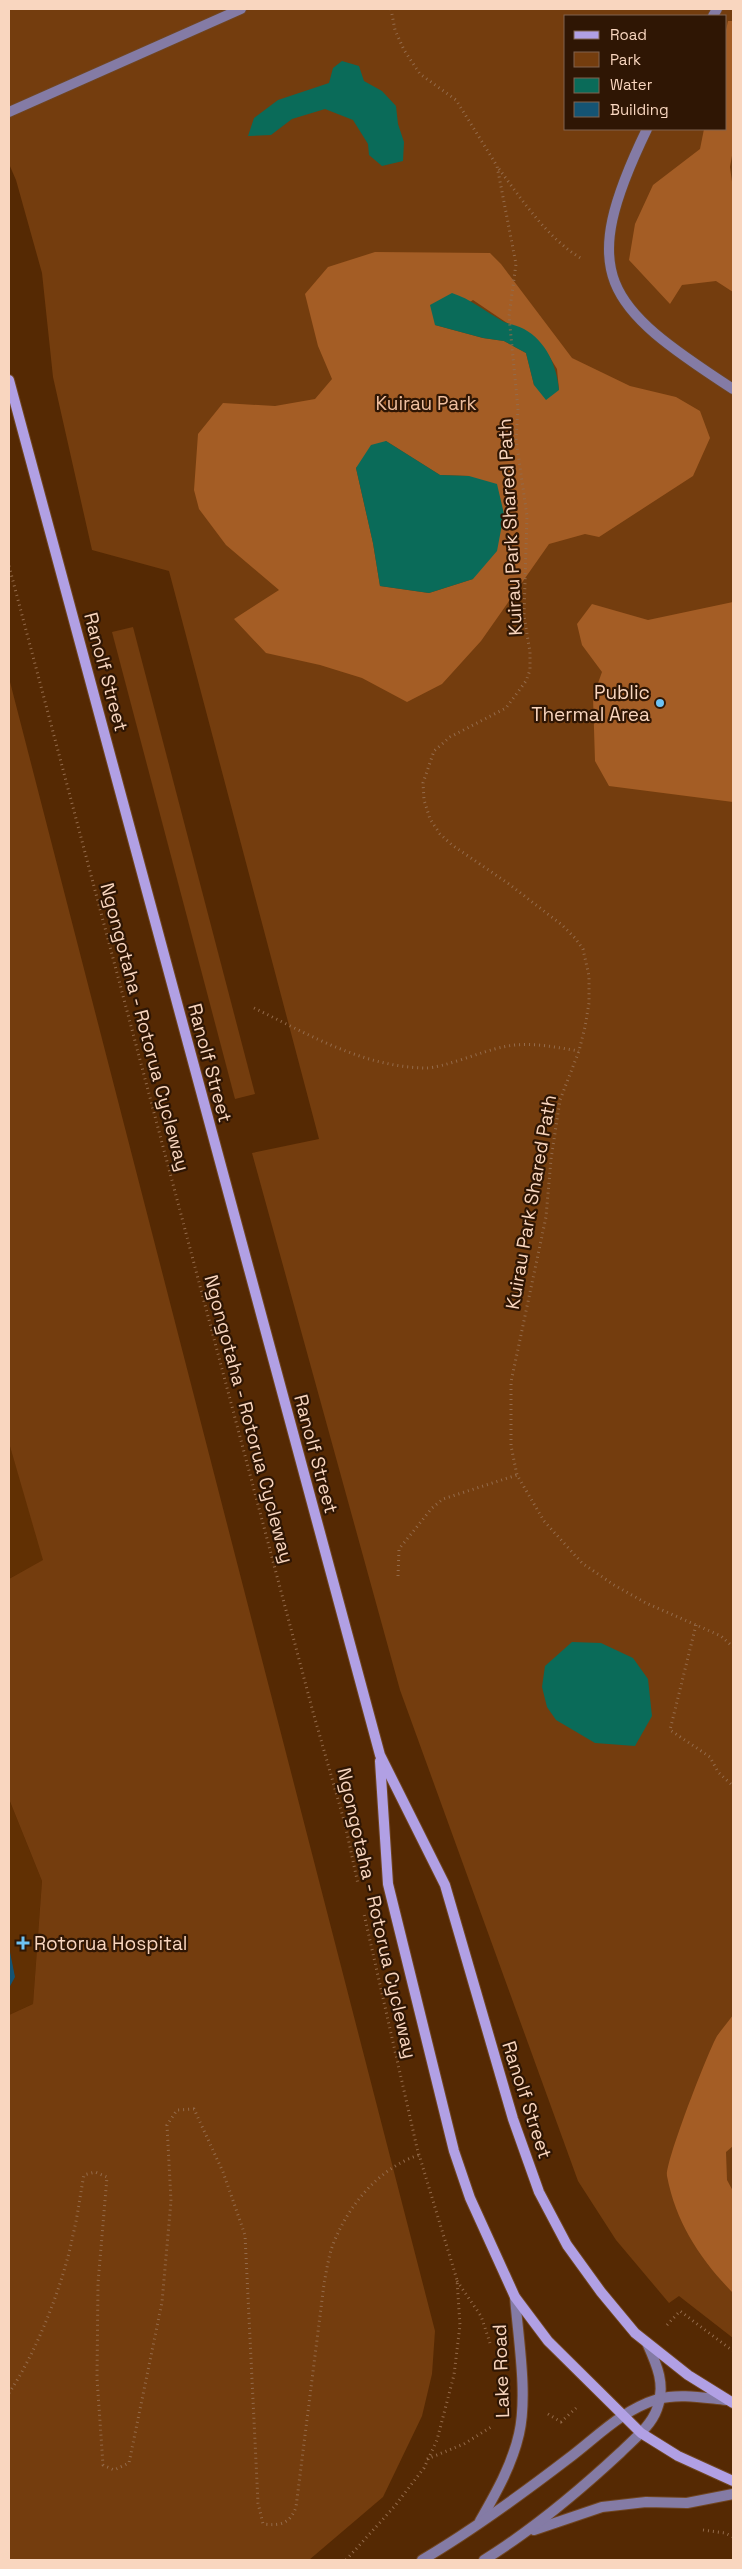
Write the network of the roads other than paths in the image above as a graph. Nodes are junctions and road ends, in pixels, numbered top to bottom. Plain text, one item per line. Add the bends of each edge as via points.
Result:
1 (241, 9) edge
2 (9, 112) edge
3 (647, 130) edge
4 (9, 380) edge
5 (733, 389) edge
6 (380, 1755) junction
7 (515, 2297) junction
8 (647, 2344) junction
9 (660, 2398) junction
10 (730, 2401) edge
11 (621, 2416) junction
12 (640, 2433) junction
13 (733, 2481) edge
14 (733, 2494) edge
15 (478, 2524) junction
16 (526, 2533) junction
17 (422, 2560) edge
18 (484, 2560) edge

1 - 2 street
3 - 5 street via 627,171 612,217 607,244 609,267 619,294 640,322 669,346
4 - 6 main road, Ranolf Street
6 - 7 main road, Ranolf Street via 388,1884 451,2141 470,2198
6 - 8 main road, Ranolf Street via 445,1885 513,2119 539,2192 567,2245 601,2292
7 - 11 main road, Ranolf Street via 548,2341
7 - 15 street, Lake Road via 522,2412 520,2427 504,2479
8 - 9 street via 659,2368
8 - 10 main road, Ranolf Street
9 - 10 street, Lake Road via 692,2396
9 - 11 street, Lake Road
9 - 12 street via 651,2422
11 - 12 main road
11 - 15 street, Lake Road via 570,2458
12 - 13 main road via 678,2456
12 - 16 street via 593,2478
14 - 16 street via 687,2503 646,2502 602,2507
15 - 17 street, Lake Road
16 - 18 street

